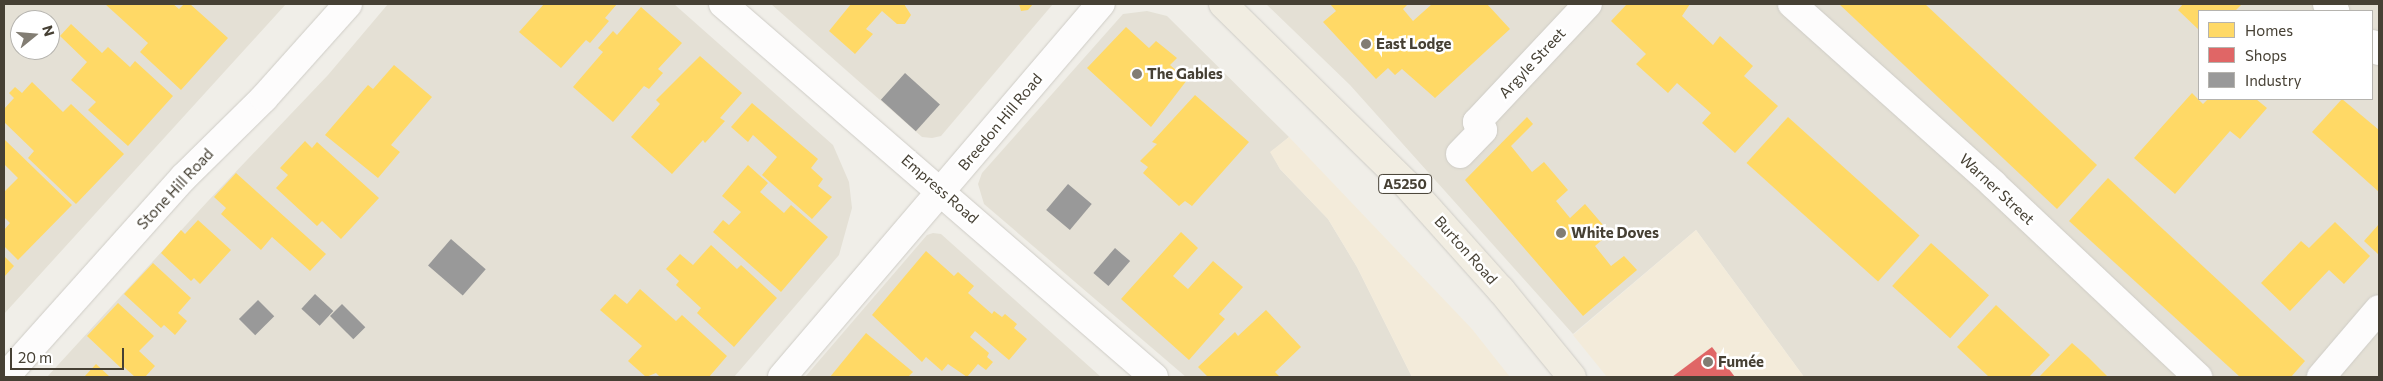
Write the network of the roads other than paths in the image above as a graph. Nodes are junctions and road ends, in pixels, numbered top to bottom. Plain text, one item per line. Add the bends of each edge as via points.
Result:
1 (348, 4) edge
2 (723, 4) edge
3 (1101, 4) edge
4 (1223, 4) edge
5 (1588, 4) edge
6 (1792, 4) edge
7 (1460, 154) dead end
8 (942, 190) junction
9 (2379, 309) edge
10 (7, 369) edge
11 (782, 377) edge
12 (1154, 377) edge
13 (1572, 377) edge
14 (2198, 377) edge
15 (2321, 377) edge

1 - 10 street, Stone Hill Road via 264,98 184,177
2 - 8 street, Empress Road
3 - 8 street, Breedon Hill Road
4 - 13 main road, Burton Road / A5250 via 1407,185 1501,290
5 - 7 street, Argyle Street via 1477,122 1483,130
6 - 14 street, Warner Street
8 - 11 street, Breedon Hill Road
8 - 12 street, Empress Road
9 - 15 street

